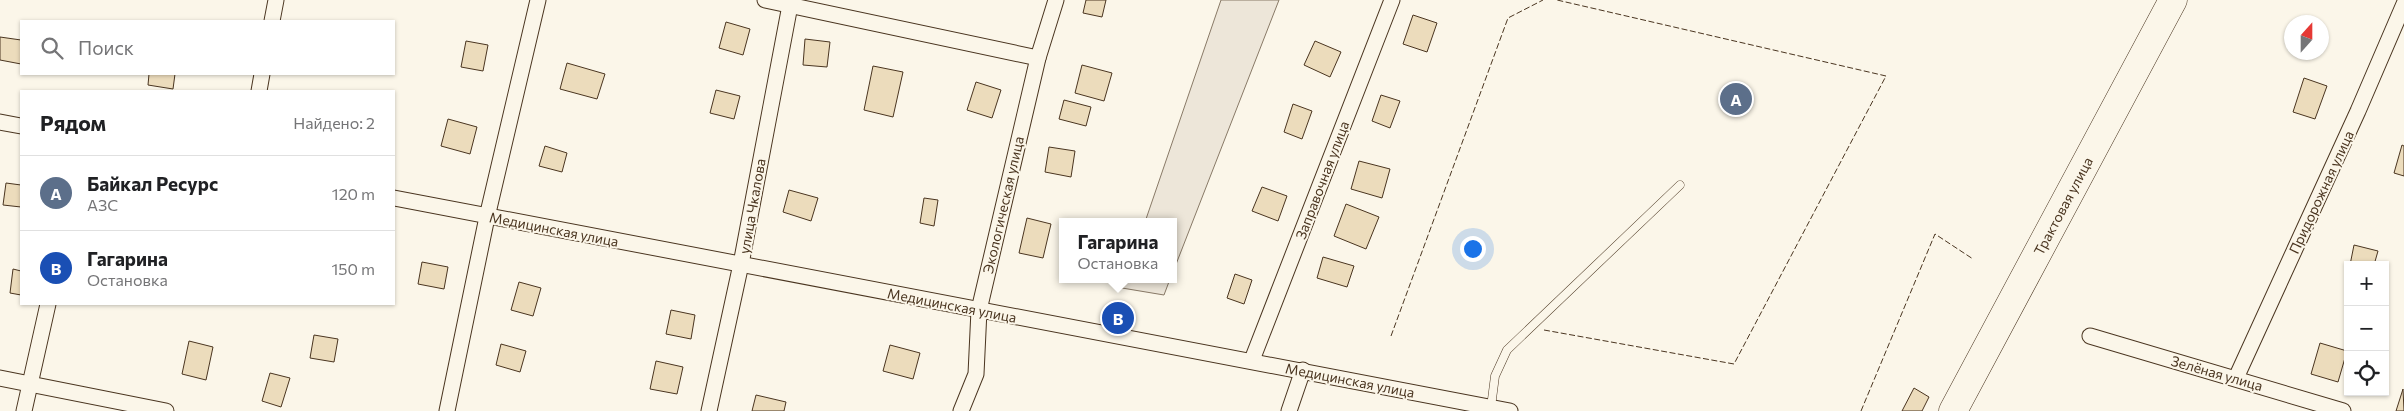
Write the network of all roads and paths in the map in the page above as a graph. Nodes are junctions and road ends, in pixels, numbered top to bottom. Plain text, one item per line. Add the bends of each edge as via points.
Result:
1 (276, 0) edge
2 (538, 0) edge
3 (765, 0) edge
4 (1056, 0) edge
5 (1392, 0) edge
6 (2172, 0) edge
7 (790, 3) edge
8 (2404, 4) edge
9 (272, 20) edge
10 (1038, 58) junction
11 (262, 75) edge
12 (259, 90) edge
13 (0, 122) edge
14 (20, 126) edge
15 (1680, 185) dead end
16 (395, 198) edge
17 (488, 217) junction
18 (741, 264) junction
19 (48, 305) edge
20 (979, 310) junction
21 (2090, 336) dead end
22 (1252, 360) junction
23 (1303, 370) junction
24 (0, 378) edge
25 (2236, 378) junction
26 (30, 383) junction
27 (1491, 407) junction
28 (24, 411) edge
29 (166, 411) edge
30 (448, 411) edge
31 (709, 411) edge
32 (962, 411) edge
33 (1289, 411) edge
34 (1510, 411) edge
35 (1953, 411) edge
36 (2343, 411) edge

1 - 9 street
2 - 17 street
3 - 7 street
4 - 10 street, Экологическая улица
5 - 22 street, Заправочная улица
6 - 35 highway, Трактовая улица
7 - 10 street
7 - 18 street, улица Чкалова
8 - 25 street, Придорожная улица
10 - 20 street, Экологическая улица
11 - 12 street
13 - 14 street
15 - 27 lane via 1507,350 1496,376
16 - 17 street, Медицинская улица
17 - 18 street, Медицинская улица
17 - 30 street
18 - 20 street, Медицинская улица
18 - 31 street, улица Чкалова
19 - 26 street
20 - 22 street, Медицинская улица
20 - 32 street, Экологическая улица via 976,374
21 - 25 street, Зелёная улица
22 - 23 street, Медицинская улица
23 - 27 street, Медицинская улица
23 - 33 street
24 - 26 street
25 - 36 street, Зелёная улица
26 - 28 street
26 - 29 street
27 - 34 street, Медицинская улица

